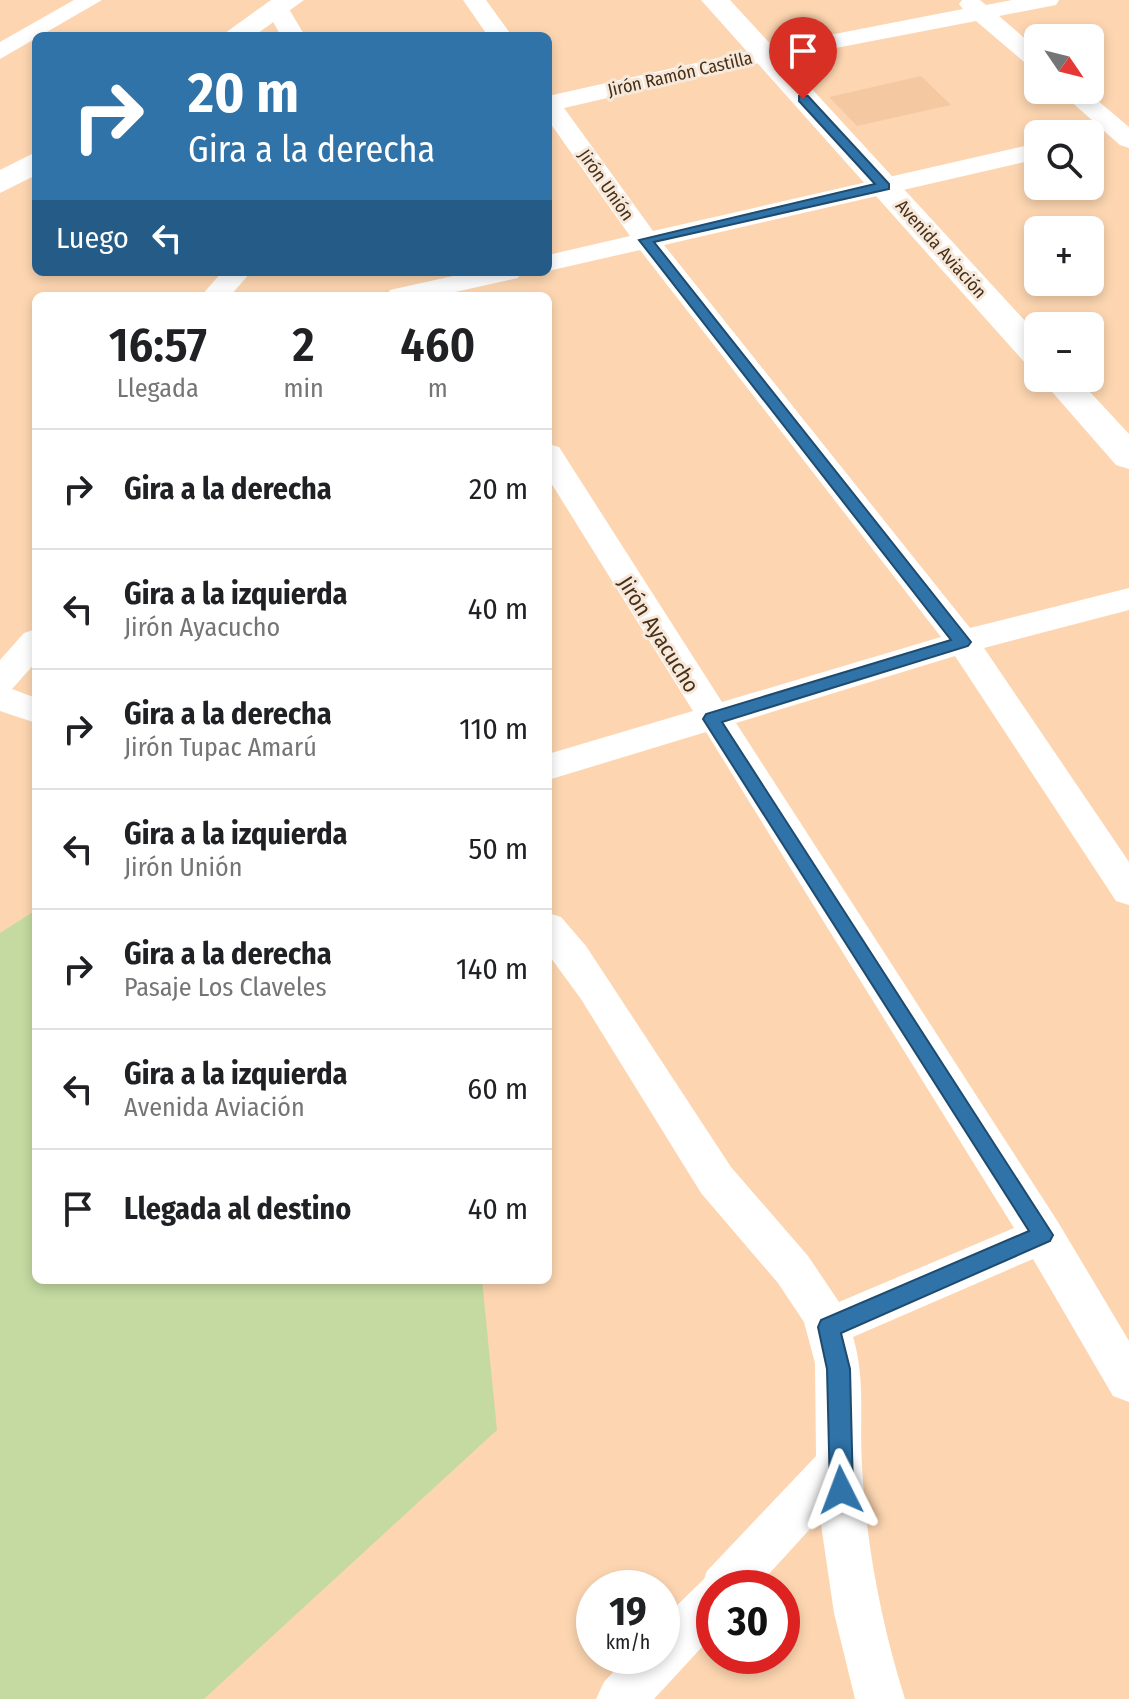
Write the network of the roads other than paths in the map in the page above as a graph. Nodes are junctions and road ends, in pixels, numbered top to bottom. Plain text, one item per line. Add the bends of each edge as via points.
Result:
1 (91, 0) edge
2 (474, 0) edge
3 (715, 0) edge
4 (1048, 0) edge
5 (284, 4) edge
6 (976, 7) edge
7 (35, 32) edge
8 (241, 32) edge
9 (292, 32) edge
10 (497, 32) edge
11 (32, 34) edge
12 (1024, 50) edge
13 (0, 52) edge
14 (763, 55) junction
15 (552, 102) edge
16 (1088, 104) edge
17 (552, 109) edge
18 (1126, 134) edge
19 (1104, 137) edge
20 (0, 146) edge
21 (1024, 154) edge
22 (32, 159) edge
23 (32, 164) edge
24 (0, 184) edge
25 (884, 186) junction
26 (646, 240) junction
27 (552, 262) edge
28 (233, 276) edge
29 (488, 276) edge
30 (443, 285) edge
31 (219, 292) edge
32 (416, 292) edge
33 (1024, 341) edge
34 (1071, 392) edge
35 (1129, 457) edge
36 (552, 460) edge
37 (1129, 599) edge
38 (963, 642) junction
39 (32, 645) edge
40 (0, 681) edge
41 (0, 698) edge
42 (32, 710) edge
43 (712, 719) junction
44 (552, 766) edge
45 (1129, 891) edge
46 (552, 932) edge
47 (1043, 1235) junction
48 (829, 1327) junction
49 (1129, 1381) edge
50 (839, 1464) junction
51 (741, 1570) edge
52 (696, 1619) edge
53 (680, 1636) edge
54 (645, 1674) edge
55 (621, 1699) edge
56 (880, 1699) edge

1 - 7 street
2 - 10 street
3 - 14 street, Avenida Aviación
4 - 6 street, Jirón Ramón Castilla
5 - 8 street
5 - 9 street
6 - 12 street
6 - 14 street, Jirón Ramón Castilla
11 - 13 street
14 - 15 street, Jirón Ramón Castilla
14 - 25 street, Avenida Aviación
16 - 18 street
17 - 26 street, Jirón Unión
18 - 19 street
20 - 22 street
21 - 25 street
23 - 24 street
25 - 26 street
25 - 33 street, Avenida Aviación
26 - 27 street
26 - 38 street, Jirón Unión
28 - 31 street
29 - 30 street
30 - 32 street
34 - 35 street
36 - 43 street, Jirón Ayacucho
37 - 38 street
38 - 43 street
38 - 45 street, Jirón Unión
39 - 40 street
41 - 42 street
43 - 44 street
43 - 47 street, Jirón Ayacucho
46 - 48 street via 580,963 716,1180 798,1276
47 - 48 street
47 - 49 street, Jirón Ayacucho
48 - 50 street via 838,1369
50 - 51 street
50 - 56 street via 848,1568 864,1652
52 - 53 street
54 - 55 street

